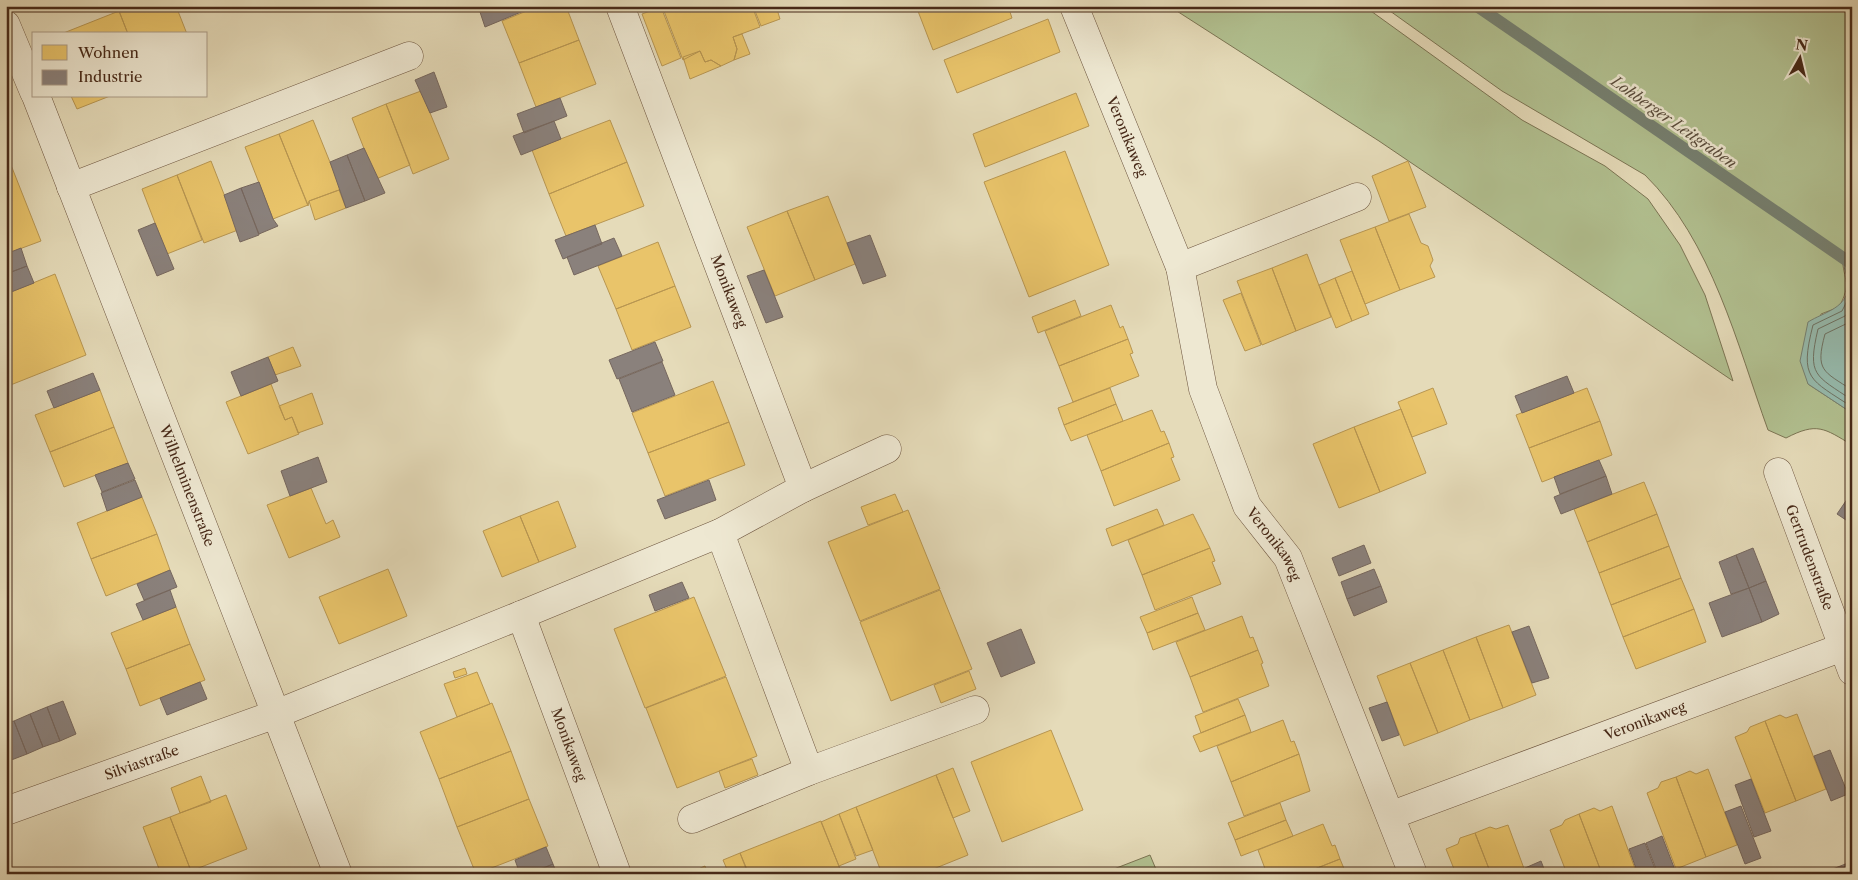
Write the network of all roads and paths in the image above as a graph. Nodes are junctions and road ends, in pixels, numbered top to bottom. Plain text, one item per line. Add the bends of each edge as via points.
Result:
1 (620, 6) edge
2 (1074, 6) edge
3 (6, 25) edge
4 (409, 56) dead end
5 (32, 87) edge
6 (37, 98) edge
7 (71, 187) junction
8 (1357, 196) dead end
9 (1180, 267) junction
10 (887, 449) dead end
11 (1778, 472) dead end
12 (803, 488) junction
13 (720, 533) junction
14 (521, 615) junction
15 (1847, 659) edge
16 (975, 710) dead end
17 (276, 714) junction
18 (809, 771) junction
19 (6, 811) edge
20 (1392, 815) junction
21 (692, 819) dead end
22 (338, 874) edge
23 (617, 874) edge
24 (1413, 874) edge

1 - 12 street, Monikaweg
2 - 9 street, Veronikaweg
3 - 5 street
4 - 7 street
6 - 7 street, Wilhelminenstraße
7 - 17 street, Wilhelminenstraße
8 - 9 street
9 - 20 street, Veronikaweg via 1203,389 1247,506 1288,558
10 - 12 street
11 - 15 street, Gertrudenstraße
12 - 13 street
13 - 14 street
13 - 18 street
14 - 17 street
14 - 23 street, Monikaweg
15 - 20 street, Veronikaweg
16 - 18 street
17 - 19 street, Silviastraße
17 - 22 street, Wilhelminenstraße
18 - 21 street
20 - 24 street, Veronikaweg

